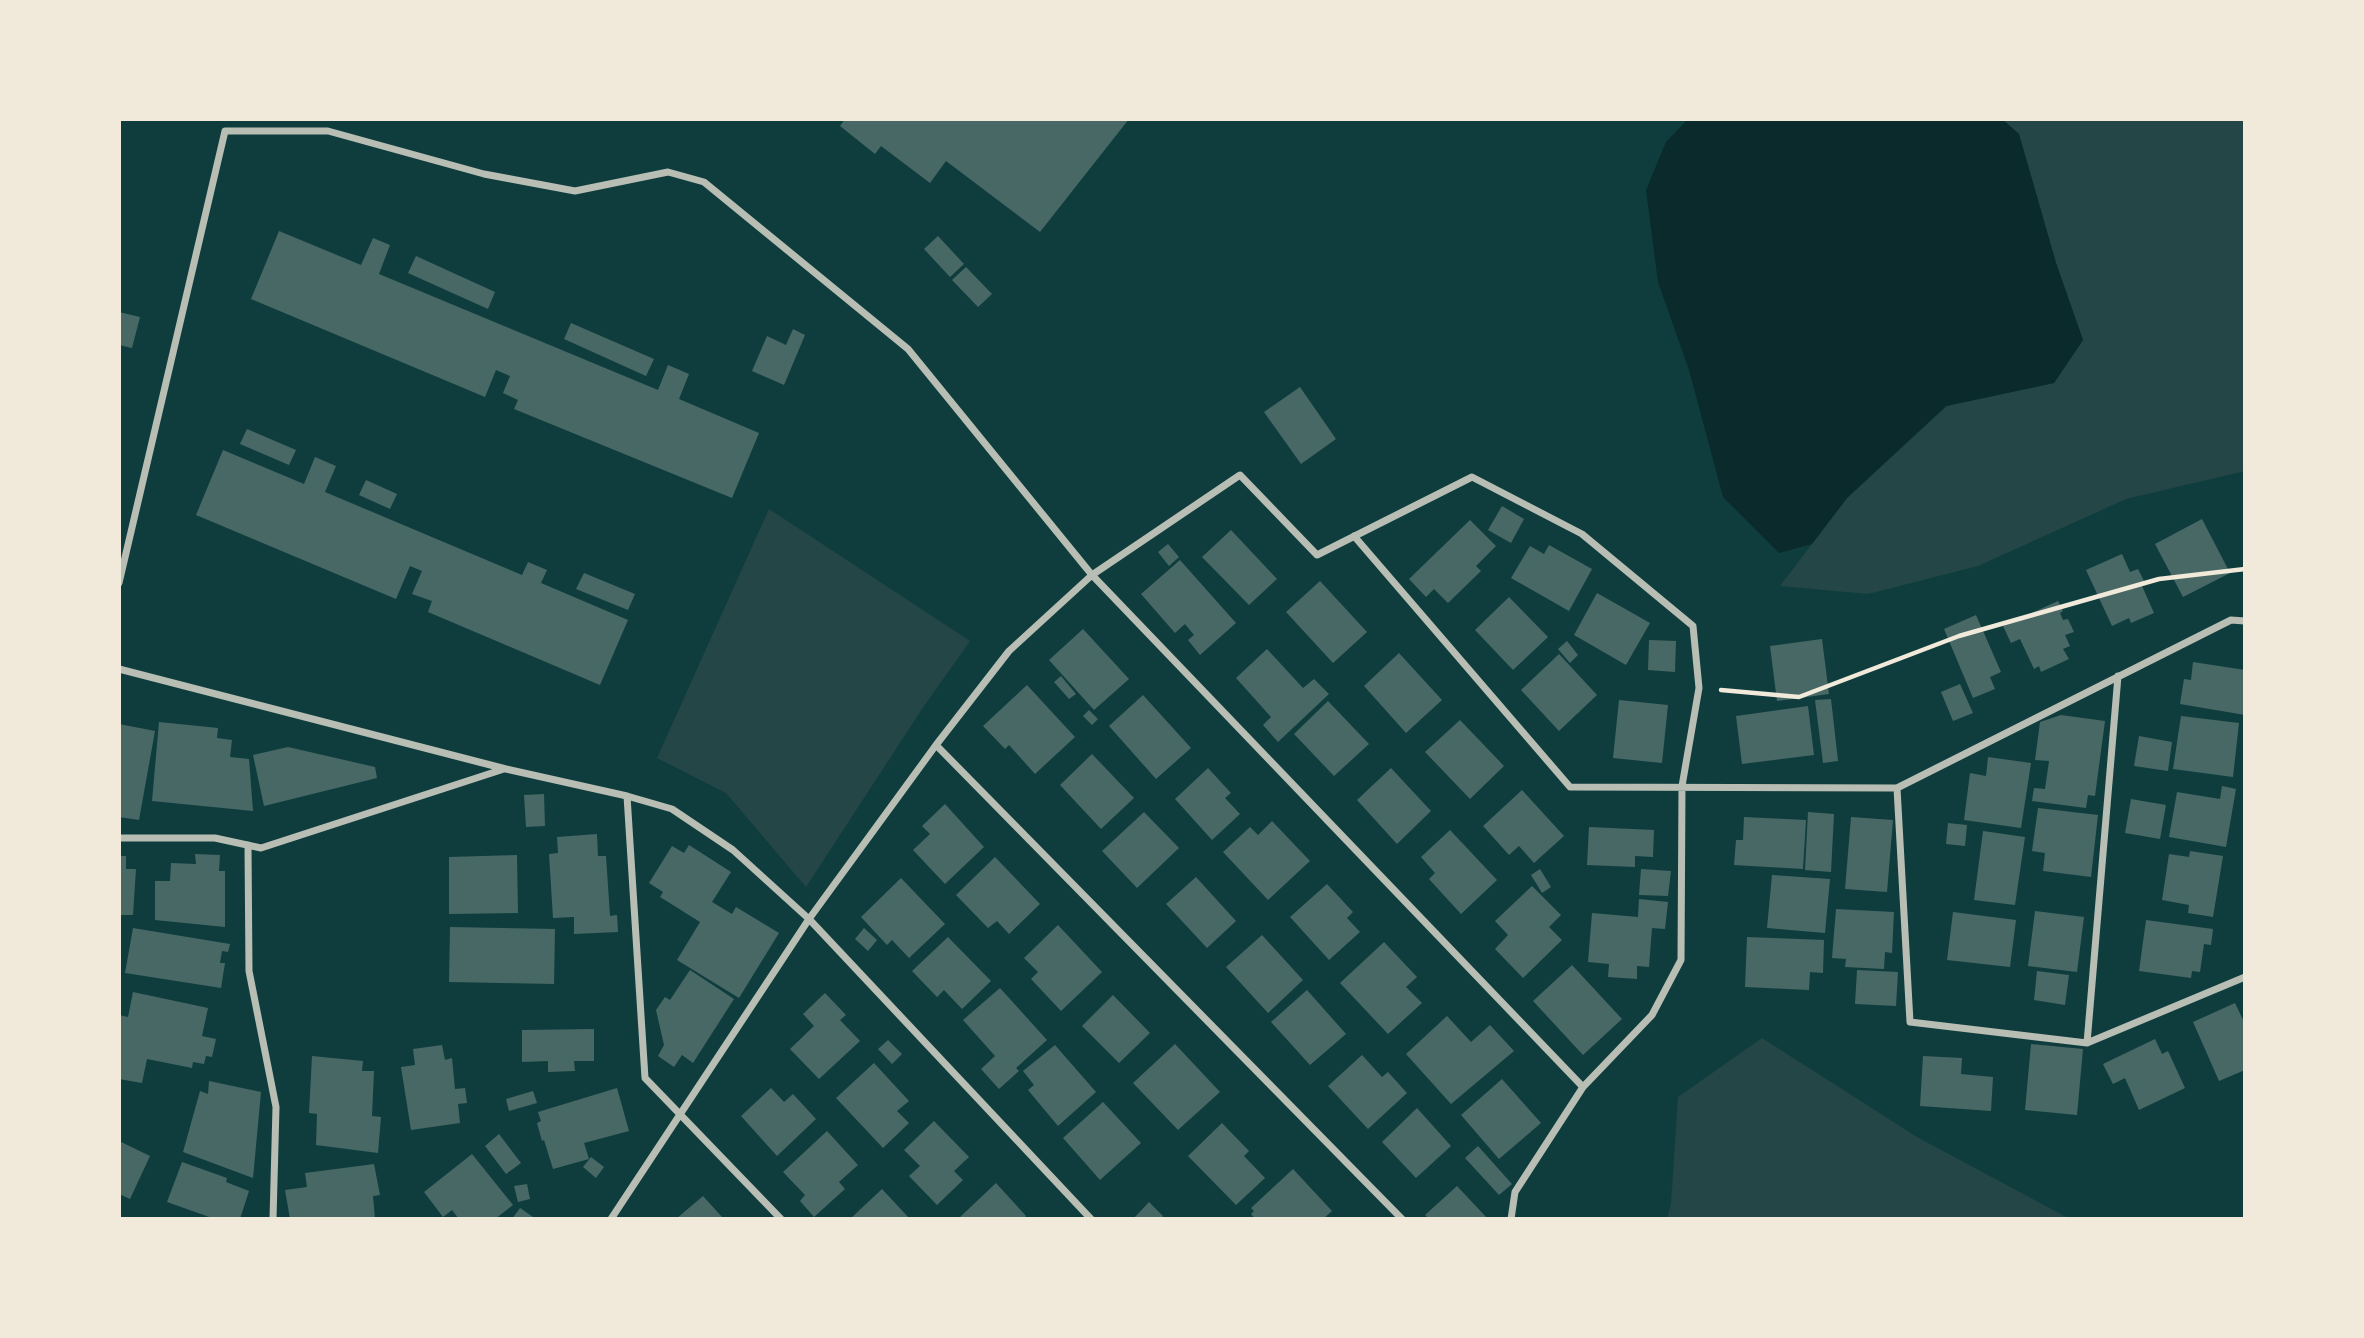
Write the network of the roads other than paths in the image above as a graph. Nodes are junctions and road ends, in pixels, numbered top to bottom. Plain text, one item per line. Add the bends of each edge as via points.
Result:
1 (1354, 536) junction
2 (1093, 575) junction
3 (119, 583) edge
4 (2245, 621) edge
5 (119, 669) edge
6 (2118, 676) junction
7 (936, 745) junction
8 (506, 769) junction
9 (1682, 786) junction
10 (1897, 788) junction
11 (627, 796) junction
12 (119, 838) edge
13 (248, 845) junction
14 (809, 919) junction
15 (2245, 977) edge
16 (2087, 1043) junction
17 (1583, 1087) junction
18 (681, 1114) junction
19 (272, 1219) edge
20 (611, 1219) edge
21 (781, 1219) edge
22 (1091, 1219) edge
23 (1402, 1219) edge
24 (1511, 1219) edge

1 - 2 street via 1317,555 1240,475
1 - 9 street via 1570,787
1 - 9 street via 1472,477 1582,534 1693,626 1699,688
2 - 3 street via 908,349 704,182 668,172 575,191 484,174 328,131 225,131
2 - 7 street via 1009,651
2 - 17 street
4 - 6 street via 2231,620
5 - 8 street
6 - 10 street
6 - 16 street
7 - 14 street
7 - 23 street
8 - 11 street
8 - 13 street via 261,848
9 - 10 street
9 - 17 street via 1681,960 1652,1015
10 - 16 street via 1910,1022
11 - 14 street via 672,809 733,850
11 - 18 street via 645,1078
12 - 13 street via 215,838
13 - 19 street via 249,971 276,1107
14 - 18 street
14 - 22 street
15 - 16 street
17 - 24 street via 1515,1192
18 - 20 street
18 - 21 street

